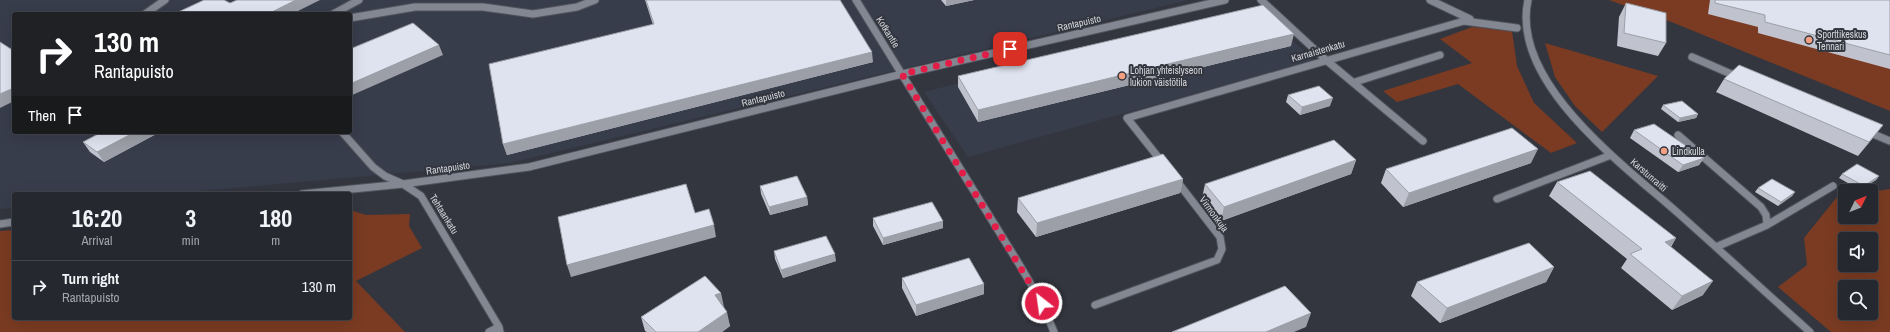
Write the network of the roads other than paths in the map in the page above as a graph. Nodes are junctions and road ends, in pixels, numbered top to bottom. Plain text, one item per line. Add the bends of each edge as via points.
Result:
1 (165, 0) edge
2 (359, 0) edge
3 (595, 0) edge
4 (856, 0) edge
5 (1225, 0) edge
6 (1261, 0) edge
7 (1430, 0) edge
8 (1528, 0) edge
9 (148, 12) edge
10 (337, 12) edge
11 (352, 18) edge
12 (1527, 24) junction
13 (1517, 28) dead end
14 (1440, 55) dead end
15 (1692, 57) dead end
16 (1326, 60) junction
17 (902, 74) junction
18 (1355, 82) junction
19 (1748, 82) edge
20 (1127, 118) joint
21 (1862, 129) edge
22 (344, 134) edge
23 (1678, 136) dead end
24 (1423, 141) dead end
25 (1890, 141) edge
26 (1611, 155) junction
27 (403, 184) junction
28 (1833, 186) dead end
29 (322, 192) edge
30 (1497, 199) dead end
31 (12, 222) edge
32 (0, 224) edge
33 (1767, 225) junction
34 (1716, 247) junction
35 (1095, 305) dead end
36 (499, 329) edge
37 (489, 332) edge
38 (1054, 332) edge
39 (1810, 332) edge

1 - 9 street
2 - 10 street
3 - 11 street via 577,7 533,14 483,7 414,7
4 - 17 street, Kotkantie
5 - 17 street, Rantapuisto
6 - 16 street
7 - 12 street via 1465,18
8 - 12 street, Karstunraitti via 1525,7
12 - 26 street, Karstunraitti via 1528,34 1544,73 1570,114
13 - 16 street, Karnaistenkatu via 1464,21
14 - 18 street
15 - 19 street
16 - 18 street
16 - 20 street, Karnaistenkatu
17 - 27 street, Rantapuisto via 529,167
17 - 38 street, Kotkantie via 1023,270 1042,303
18 - 24 street
20 - 35 street, Virmonkuja via 1214,228 1223,248 1217,260
21 - 25 street
22 - 27 street, Tehtaankatu via 373,167
23 - 33 street via 1761,208 1766,215
26 - 30 street
26 - 34 street, Karstunraitti
27 - 29 street, Rantapuisto
27 - 36 street, Tehtaankatu via 421,196 428,206
28 - 33 street
31 - 32 street
33 - 34 street
34 - 39 street, Karstunraitti
36 - 37 street

